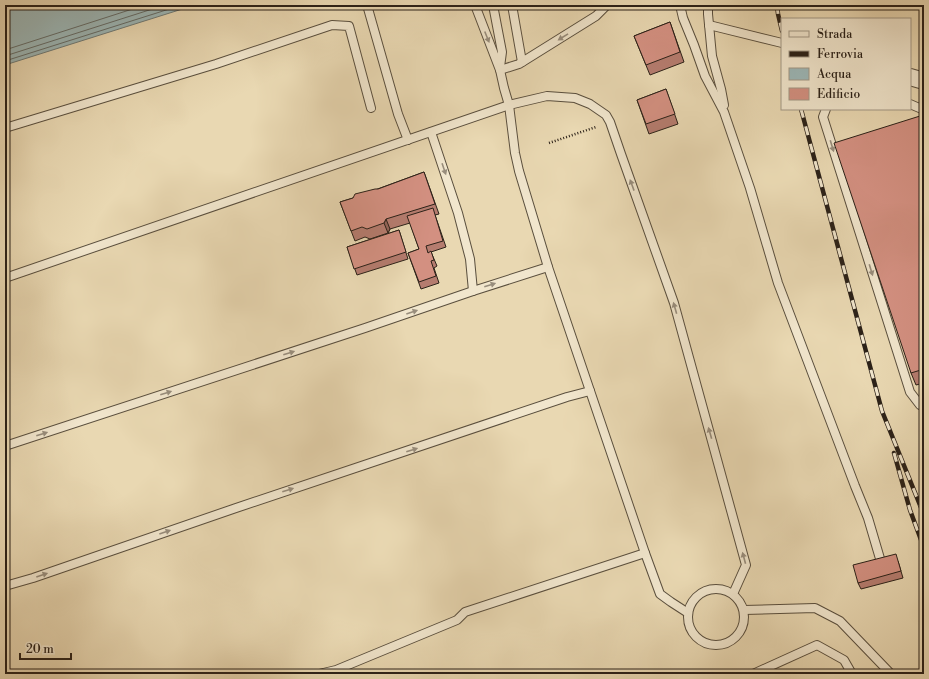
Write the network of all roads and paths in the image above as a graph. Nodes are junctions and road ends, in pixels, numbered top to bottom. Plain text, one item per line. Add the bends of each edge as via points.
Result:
1 (367, 5) edge
2 (474, 5) edge
3 (512, 5) edge
4 (607, 5) edge
5 (708, 5) edge
6 (680, 6) edge
7 (493, 7) edge
8 (709, 25) junction
9 (781, 43) edge
10 (522, 62) junction
11 (500, 70) junction
12 (911, 77) edge
13 (924, 82) edge
14 (911, 104) edge
15 (509, 105) junction
16 (371, 108) dead end
17 (826, 110) edge
18 (924, 110) edge
19 (724, 112) junction
20 (596, 127) dead end
21 (5, 128) edge
22 (431, 132) junction
23 (408, 140) junction
24 (549, 143) dead end
25 (548, 267) junction
26 (5, 278) edge
27 (473, 291) junction
28 (590, 390) junction
29 (924, 407) edge
30 (5, 446) edge
31 (645, 553) junction
32 (881, 562) edge
33 (5, 586) edge
34 (733, 594) junction
35 (744, 610) junction
36 (688, 613) junction
37 (318, 674) edge
38 (753, 674) edge
39 (852, 674) edge
40 (891, 674) edge

1 - 23 lane via 398,114
2 -> 11 lane
3 - 10 lane
4 -> 10 lane via 596,16
5 - 8 lane
6 - 19 lane via 705,76
7 - 11 lane via 502,52
8 - 9 lane
8 - 19 lane via 712,56
10 - 11 lane
11 - 15 lane
12 - 13 street
14 - 18 lane
15 - 22 lane
15 - 25 lane via 519,171
34 -> 15 lane via 746,565 674,303 610,122 606,115 590,104 575,98 547,96
16 - 21 lane via 349,26 332,25 216,64
17 -> 29 lane via 823,117 910,392
19 - 32 lane via 778,283 868,518
20 - 24 path
22 - 23 lane
22 -> 27 lane via 458,213 470,259
23 - 26 lane
27 -> 25 lane
25 - 28 lane
30 -> 27 lane
28 - 31 lane
33 -> 28 lane
31 - 36 lane via 660,594
31 - 37 lane via 465,612 457,620 336,670
34 - 35 lane
34 - 36 lane via 715,589 705,591 697,596
35 - 36 lane via 745,620 742,629 730,642 722,645 704,643 697,638 692,631
35 - 40 lane via 815,608 840,621
38 - 39 lane via 817,645 844,660

